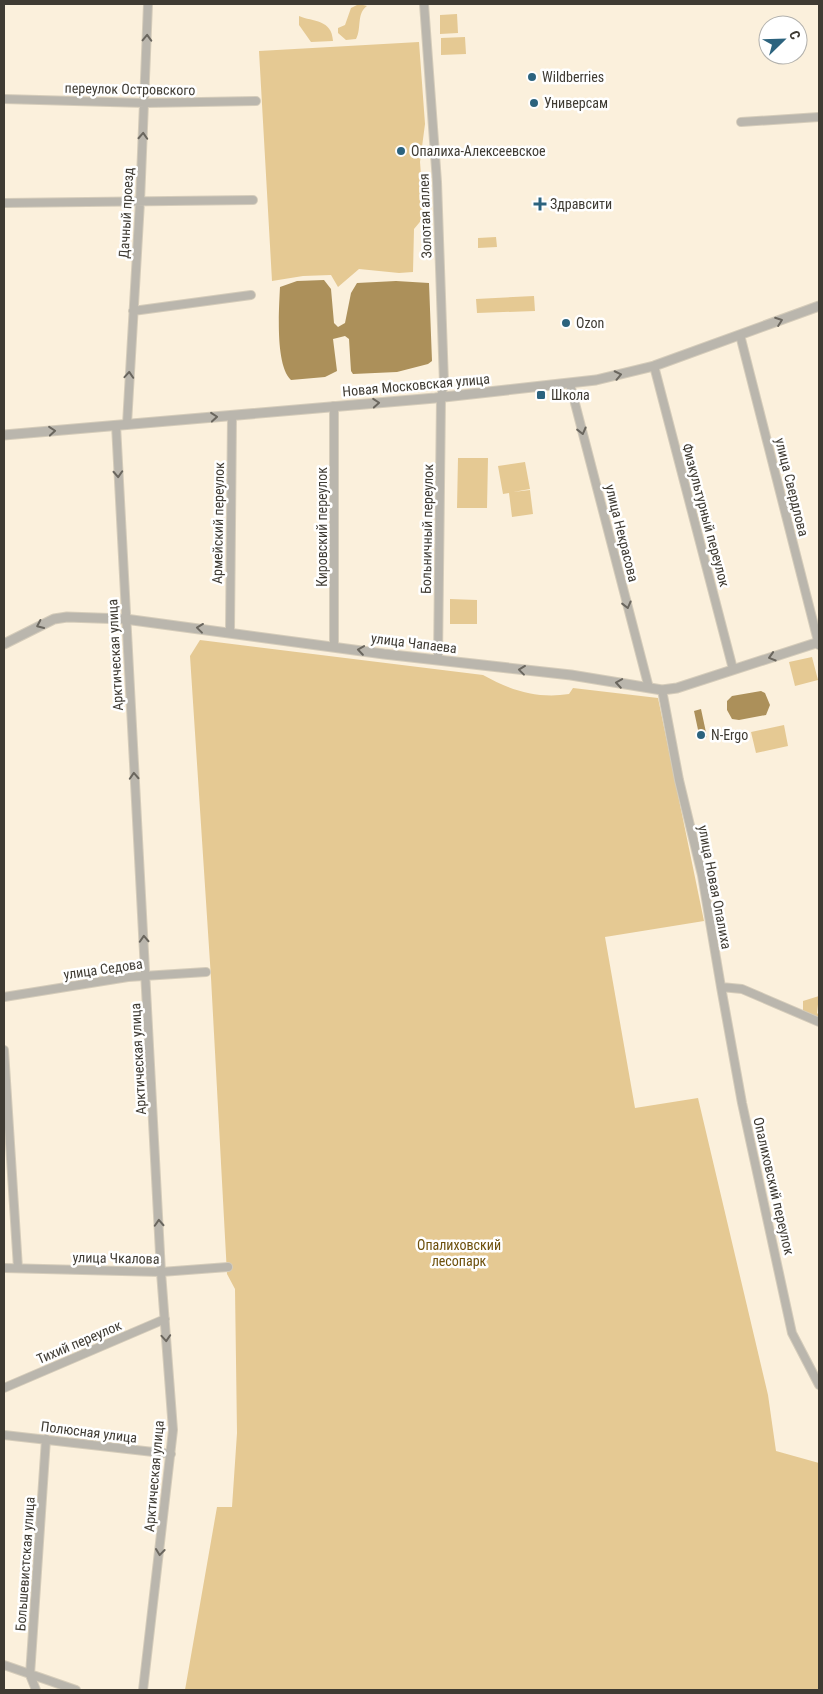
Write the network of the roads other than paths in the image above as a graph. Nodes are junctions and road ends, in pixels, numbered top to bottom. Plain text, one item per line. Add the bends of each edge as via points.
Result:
1 (148, 4) edge
2 (424, 4) edge
3 (4, 99) edge
4 (256, 101) dead end
5 (145, 103) junction
6 (819, 118) edge
7 (742, 122) dead end
8 (253, 200) dead end
9 (140, 202) junction
10 (4, 203) edge
11 (251, 295) dead end
12 (819, 306) edge
13 (133, 311) junction
14 (740, 335) junction
15 (654, 366) junction
16 (570, 384) junction
17 (441, 398) junction
18 (334, 406) junction
19 (232, 415) junction
20 (127, 424) junction
21 (116, 425) junction
22 (4, 435) edge
23 (125, 619) junction
24 (230, 632) junction
25 (819, 643) edge
26 (4, 644) edge
27 (334, 647) junction
28 (438, 660) junction
29 (733, 669) junction
30 (649, 688) junction
31 (662, 690) junction
32 (206, 972) dead end
33 (146, 976) junction
34 (722, 987) junction
35 (4, 997) edge
36 (819, 1022) edge
37 (4, 1050) edge
38 (228, 1267) dead end
39 (4, 1268) edge
40 (18, 1268) junction
41 (162, 1272) junction
42 (165, 1319) junction
43 (819, 1385) edge
44 (4, 1388) edge
45 (4, 1435) edge
46 (46, 1439) junction
47 (171, 1454) junction
48 (4, 1665) edge
49 (30, 1674) junction
50 (36, 1690) edge
51 (76, 1690) edge
52 (143, 1690) edge

5 -> 1 street, Дачный проезд
2 - 17 street, Золотая аллея via 437,182 444,383
3 - 5 street, переулок Островского
4 - 5 street, переулок Островского
9 -> 5 street, Дачный проезд
6 - 7 street
8 - 9 street
9 - 10 street
9 - 13 street, Дачный проезд
11 - 13 street
14 -> 12 street, Новая Московская улица
20 -> 13 street, Дачный проезд
14 - 15 street, Новая Московская улица
14 - 25 street, улица Свердлова
16 -> 15 street, Новая Московская улица
15 - 29 street, Физкультурный переулок
16 - 17 street, Новая Московская улица
16 -> 30 street, улица Некрасова
18 -> 17 street, Новая Московская улица
17 - 28 street, Больничный переулок
18 - 19 street, Новая Московская улица
18 - 27 street, Кировский переулок
20 -> 19 street, Новая Московская улица
19 - 24 street, Армейский переулок
20 - 21 street, Новая Московская улица
22 -> 21 street, Новая Московская улица
21 -> 23 street, Арктическая улица
24 -> 23 street, улица Чапаева
23 -> 26 street, улица Чапаева via 54,619
33 -> 23 street, Арктическая улица
24 - 27 street, улица Чапаева
25 -> 29 street, улица Чапаева
28 -> 27 street, улица Чапаева
30 -> 28 street, улица Чапаева via 571,675
29 - 31 street, улица Чапаева
30 - 31 street, улица Чапаева
31 - 34 street, улица Новая Опалиха via 702,875
32 - 33 street, улица Седова
33 - 35 street, улица Седова
41 -> 33 street, Арктическая улица
34 - 36 street via 742,989
34 - 43 street, Опалиховский переулок via 742,1104 792,1333
37 - 40 street
38 - 41 street, улица Чкалова
39 - 40 street, улица Чкалова
40 - 41 street, улица Чкалова
41 - 42 street, Арктическая улица
42 - 44 street, Тихий переулок
42 -> 47 street, Арктическая улица via 172,1414
45 - 46 street, Полюсная улица
46 - 47 street, Полюсная улица
46 - 49 street, Большевистская улица
47 -> 52 street, Арктическая улица
48 - 49 street
49 - 50 street, Большевистская улица
49 - 51 street

